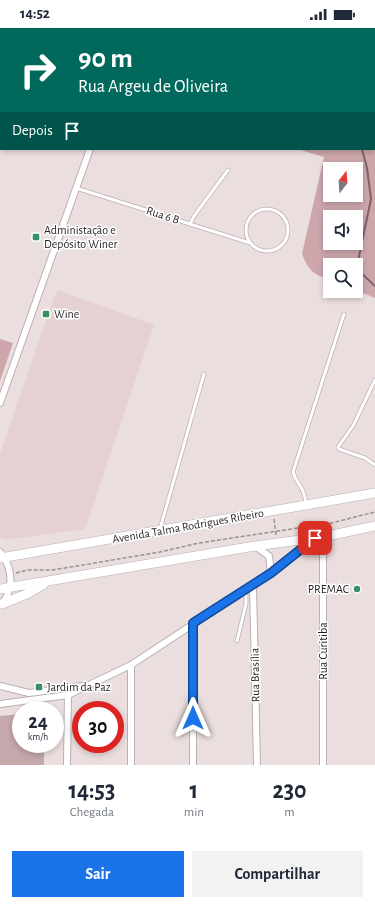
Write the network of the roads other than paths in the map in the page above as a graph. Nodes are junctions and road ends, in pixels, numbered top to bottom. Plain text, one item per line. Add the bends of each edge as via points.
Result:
1 (90, 150) edge
2 (228, 170) dead end
3 (76, 188) junction
4 (190, 224) junction
5 (250, 243) junction
6 (344, 314) dead end
7 (204, 374) dead end
8 (375, 380) edge
9 (0, 403) edge
10 (375, 465) edge
11 (375, 493) edge
12 (306, 506) junction
13 (375, 526) edge
14 (159, 531) junction
15 (319, 537) junction
16 (255, 546) junction
17 (1, 556) edge
18 (271, 573) junction
19 (48, 581) junction
20 (253, 585) junction
21 (10, 588) junction
22 (0, 589) edge
23 (246, 590) junction
24 (1, 605) edge
25 (193, 623) junction
26 (237, 641) dead end
27 (131, 665) junction
28 (91, 685) junction
29 (0, 686) edge
30 (68, 688) junction
31 (68, 695) junction
32 (0, 704) edge
33 (67, 765) edge
34 (131, 765) edge
35 (193, 765) edge
36 (257, 765) edge
37 (323, 765) edge

1 - 3 street
2 - 4 lane
3 - 4 lane, Rua 6 B
3 - 9 street
4 - 5 lane, Rua 6 B
5 - 5 lane, Rua 6 B via 255,248 268,252 282,246 288,234 286,220 276,211 262,209 256,212 247,222 246,236
6 - 12 lane via 293,472 305,493
7 - 14 lane
8 - 10 lane via 353,426 338,447
11 - 12 main road, Avenida Talma Rodrigues Ribeiro
12 - 14 main road, Avenida Talma Rodrigues Ribeiro
13 - 15 main road
14 - 17 main road, Avenida Talma Rodrigues Ribeiro
15 - 16 main road
15 - 18 street
15 - 37 street, Rua Curitiba
16 - 18 street via 269,556
16 - 19 main road
17 - 21 street via 11,574
18 - 20 street
19 - 21 main road
19 - 24 main road via 29,593
20 - 23 street
20 - 36 street, Rua Brasília
21 - 22 main road
21 - 24 street
23 - 25 street
23 - 26 lane via 246,604
25 - 27 street
25 - 35 street
27 - 28 street
27 - 34 street
28 - 30 street
28 - 31 street
29 - 30 street via 29,693
30 - 31 street
31 - 32 street
31 - 33 street

